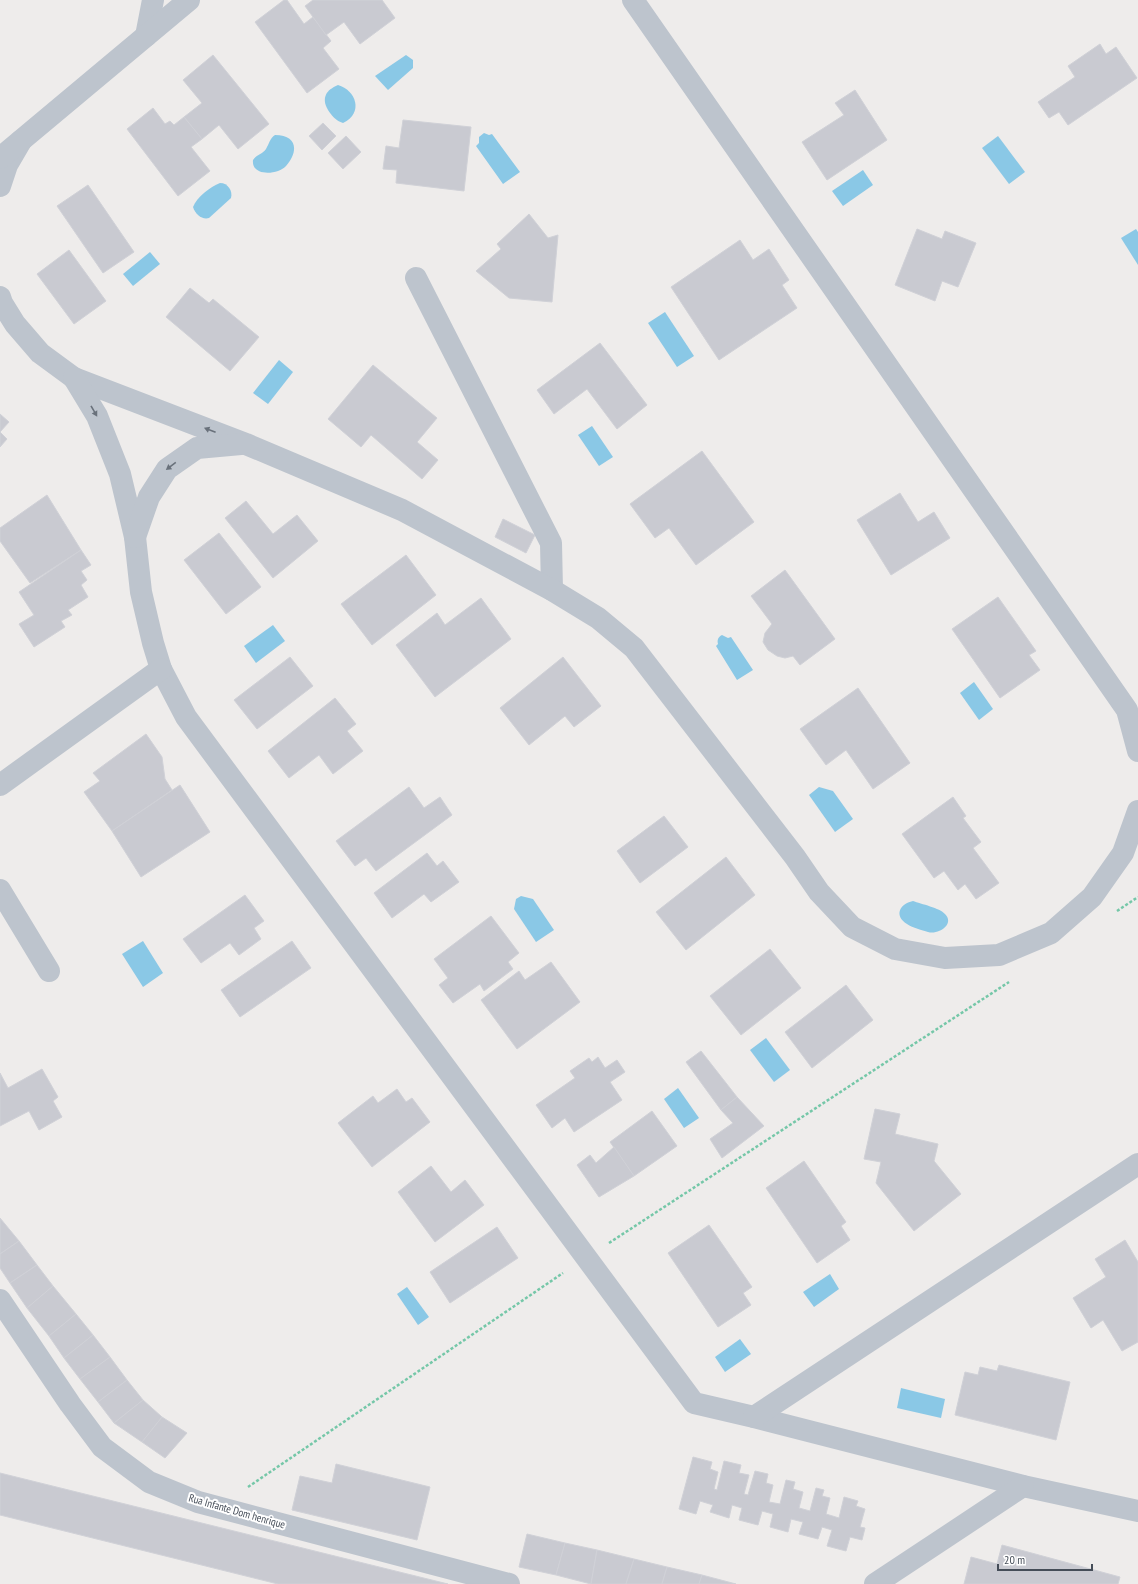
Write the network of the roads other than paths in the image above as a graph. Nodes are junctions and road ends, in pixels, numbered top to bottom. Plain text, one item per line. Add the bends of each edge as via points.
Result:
1 (153, 0) edge
2 (189, 0) edge
3 (633, 0) edge
4 (146, 36) junction
5 (21, 141) junction
6 (0, 158) edge
7 (0, 186) edge
8 (416, 278) dead end
9 (0, 297) edge
10 (7, 321) edge
11 (74, 378) junction
12 (246, 444) junction
13 (135, 537) junction
14 (552, 590) junction
15 (161, 669) junction
16 (1138, 751) edge
17 (0, 785) edge
18 (1138, 811) edge
19 (0, 890) edge
20 (49, 971) dead end
21 (1138, 1164) edge
22 (0, 1300) edge
23 (754, 1416) junction
24 (1023, 1486) junction
25 (1138, 1511) edge
26 (509, 1584) edge
27 (875, 1584) edge

1 - 4 street
2 - 4 street
3 - 16 street via 1127,710
4 - 5 street
5 - 6 street
5 - 7 street via 7,165
8 - 14 street via 552,544
9 - 10 street
10 - 11 street via 40,353
12 -> 11 street
11 -> 13 street via 97,416 120,474
12 -> 13 street via 197,448 166,469 149,497
12 - 14 street via 402,510
13 - 15 street via 141,592
14 - 18 street via 598,618 634,648 795,857 819,892 852,927 895,949 945,958 999,955 1051,932 1092,897 1123,853
15 - 17 street
15 - 23 street via 186,717 694,1402
19 - 20 street
21 - 23 street
22 - 26 street, Rua Infante Dom henrique via 102,1447 149,1482 198,1502
23 - 24 street
24 - 25 street
24 - 27 street

